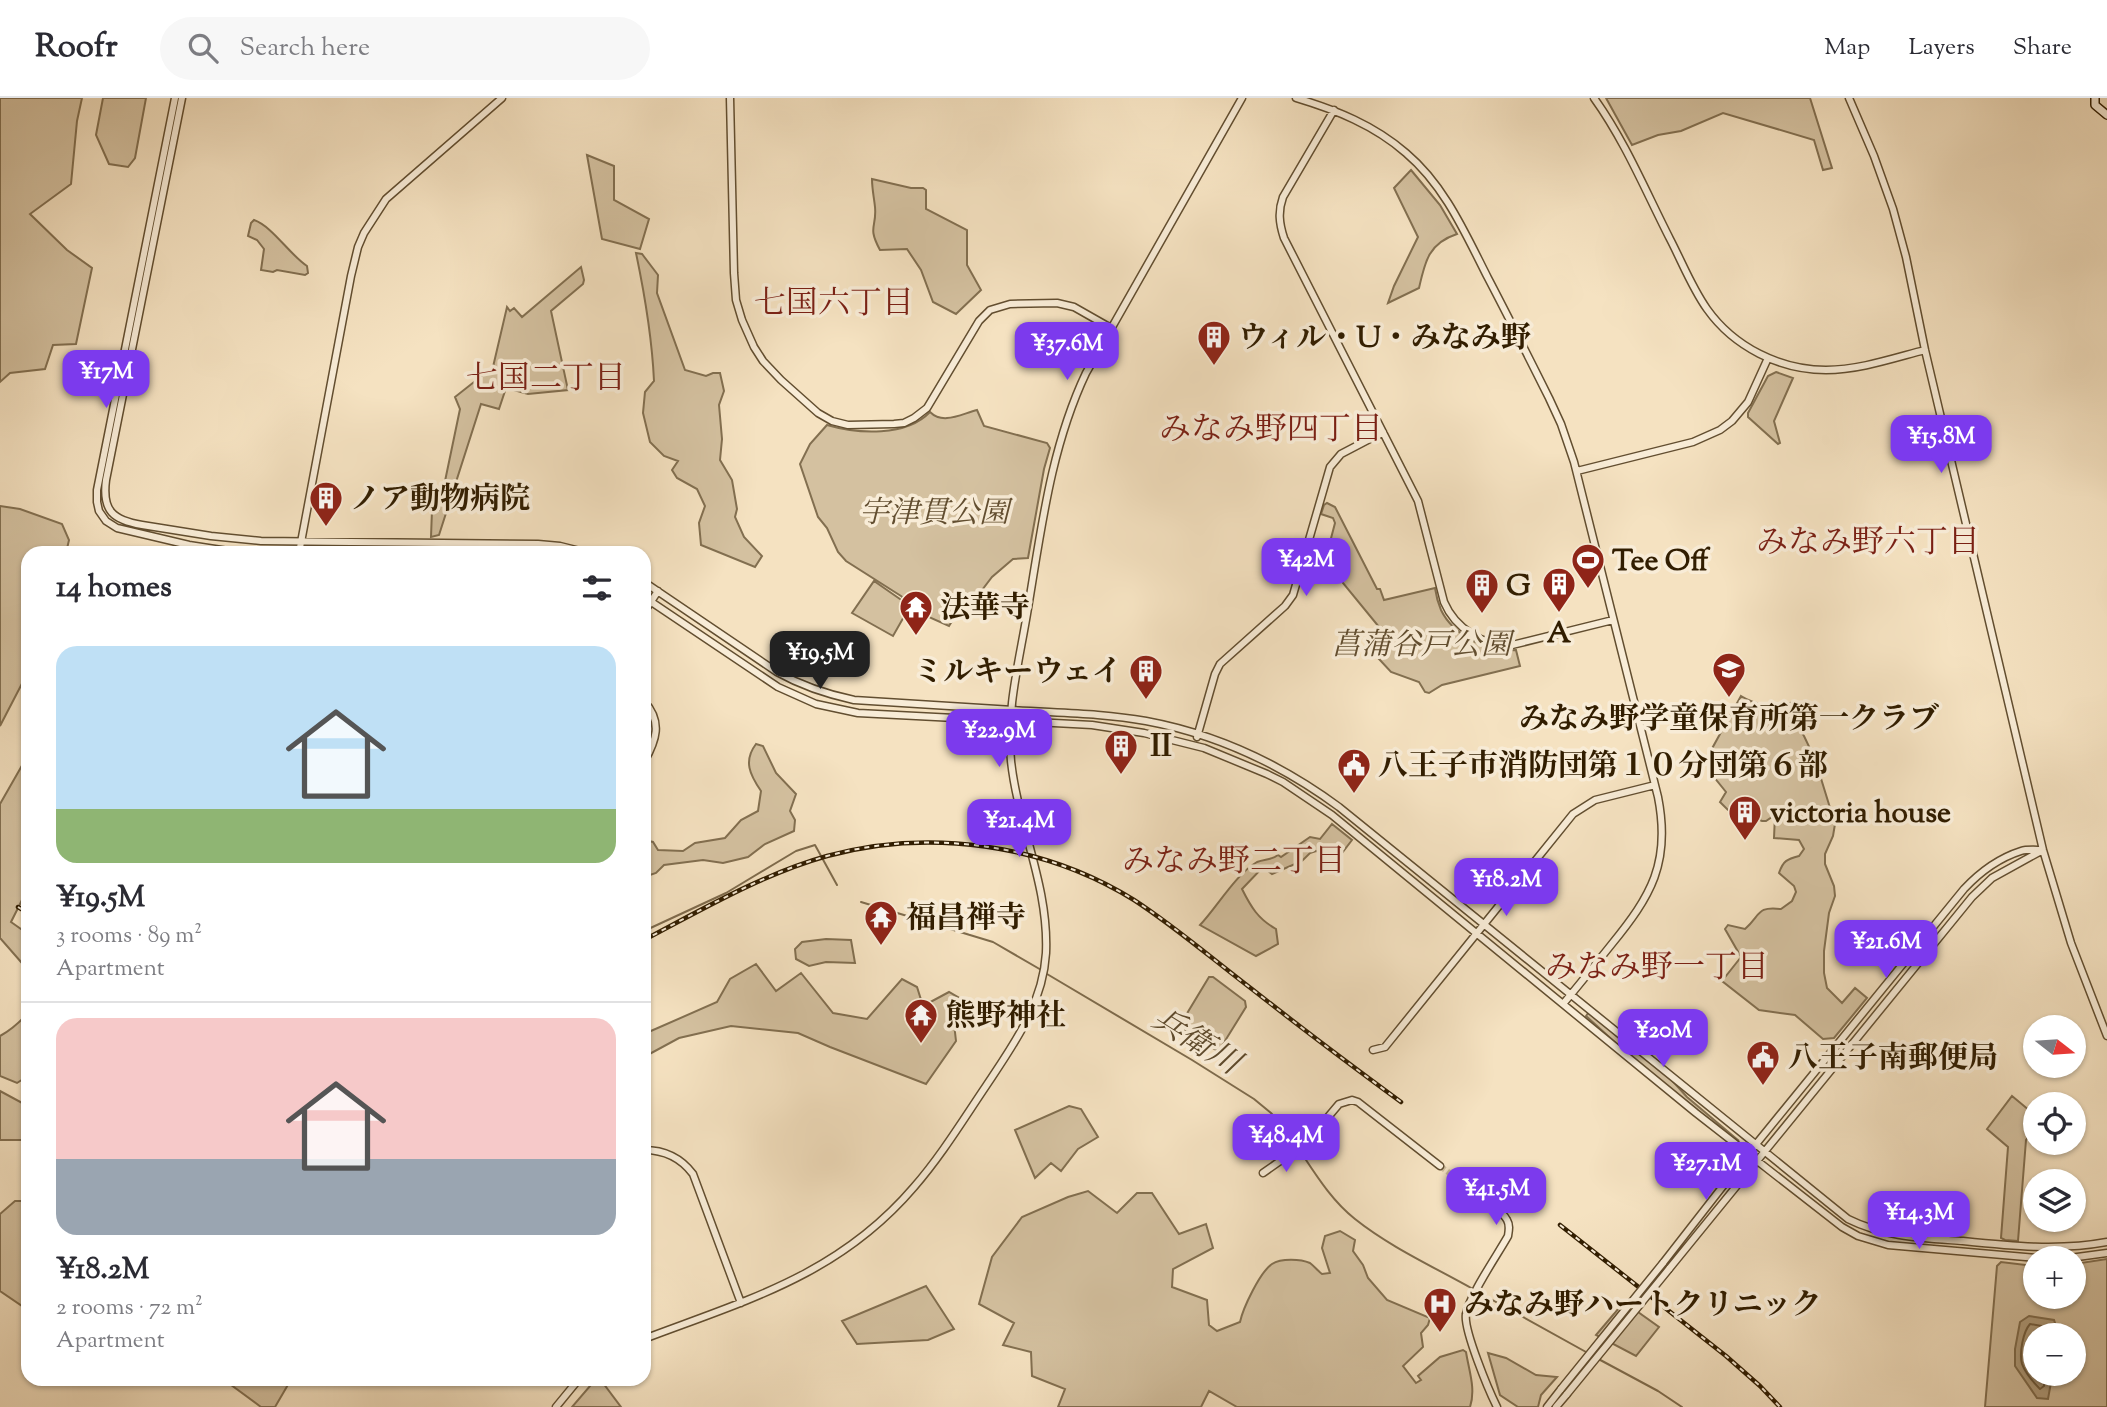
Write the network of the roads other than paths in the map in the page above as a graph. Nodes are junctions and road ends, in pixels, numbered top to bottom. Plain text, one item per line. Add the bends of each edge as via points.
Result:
1 (175, 98) edge
2 (182, 98) edge
3 (502, 98) edge
4 (730, 98) edge
5 (1242, 98) edge
6 (1296, 98) edge
7 (1594, 98) edge
8 (1849, 98) edge
9 (2095, 98) edge
10 (1334, 110) junction
11 (2107, 115) edge
12 (1111, 328) junction
13 (1926, 350) junction
14 (1768, 358) junction
15 (1383, 432) junction
16 (1577, 471) junction
17 (300, 542) junction
18 (196, 546) edge
19 (300, 546) edge
20 (560, 546) edge
21 (651, 586) edge
22 (658, 591) junction
23 (651, 596) edge
24 (651, 602) edge
25 (1614, 620) junction
26 (1011, 710) junction
27 (651, 712) edge
28 (1010, 721) junction
29 (1198, 735) junction
30 (1195, 746) junction
31 (651, 749) edge
32 (1655, 785) junction
33 (2043, 850) junction
34 (1484, 924) junction
35 (1477, 933) junction
36 (1572, 994) junction
37 (1563, 1004) junction
38 (2107, 1036) edge
39 (1373, 1050) dead end
40 (1756, 1145) junction
41 (651, 1151) edge
42 (1764, 1152) junction
43 (1748, 1154) junction
44 (1757, 1161) junction
45 (1440, 1166) tunnel mouth
46 (1263, 1173) dead end
47 (1455, 1177) tunnel mouth
48 (2107, 1242) edge
49 (2107, 1253) edge
50 (2086, 1256) edge
51 (2023, 1257) edge
52 (741, 1303) junction
53 (651, 1336) edge
54 (573, 1386) edge
55 (1564, 1392) junction
56 (556, 1407) edge
57 (1497, 1407) edge
58 (1547, 1407) edge
59 (1556, 1407) edge

1 - 18 street via 97,502 102,516 117,528
2 - 17 street via 105,498 114,515 133,524 248,541
3 - 17 street via 399,186 364,233
4 - 12 street via 734,273 742,320 769,368 823,417 854,425 894,425 915,418 930,403 979,321 1004,305 1066,304
5 - 12 street
6 - 10 street
7 - 14 street via 1706,307 1732,336
8 - 13 street via 1893,209
9 - 11 main road via 2095,105
10 - 15 street via 1283,197 1279,223
10 - 16 street via 1401,149 1447,201 1553,407
12 - 26 street via 1078,390 1056,450
13 - 14 street via 1836,369 1800,368
13 - 33 street
14 - 16 street via 1748,402 1720,430 1693,442
15 - 25 street via 1418,501 1444,602 1459,624 1488,642 1508,646
15 - 29 street via 1341,454 1330,467 1293,595 1220,664
16 - 25 street
17 - 19 street
17 - 20 street
21 - 22 street
22 - 23 street
22 - 26 street via 777,672 811,689 854,700
24 - 28 street via 768,681 816,704 858,713
25 - 32 street
26 - 28 street
26 - 29 street via 1147,721
27 - 31 street via 657,730
28 - 30 street via 1112,727
28 - 52 street via 1013,770 1044,911 1044,965 1033,1008 1014,1044 901,1203 834,1257
29 - 30 street
29 - 34 street via 1271,764 1324,795
30 - 35 street via 1267,774 1318,804
32 - 34 street via 1595,800 1573,814
32 - 36 street via 1662,835 1652,885 1635,916
33 - 38 street
33 - 40 street via 2023,850 1973,880
33 - 42 street via 1992,878 1972,897
34 - 35 street
34 - 36 street
35 - 37 street
35 - 39 street via 1385,1047
36 - 37 street
36 - 40 street
37 - 43 street
40 - 42 street
40 - 43 street
41 - 52 street via 671,1155 693,1174
42 - 44 street
42 - 48 street via 1838,1212 1890,1235 2048,1248
43 - 44 street
43 - 55 street, bridge
44 - 51 street via 1858,1236 1899,1247
44 - 55 street, bridge
45 - 46 street via 1352,1100 1339,1104 1303,1145
47 - 57 street via 1501,1213 1509,1226 1508,1236 1466,1311 1466,1326
49 - 50 street
52 - 53 street
54 - 56 street
55 - 58 street
55 - 59 street

